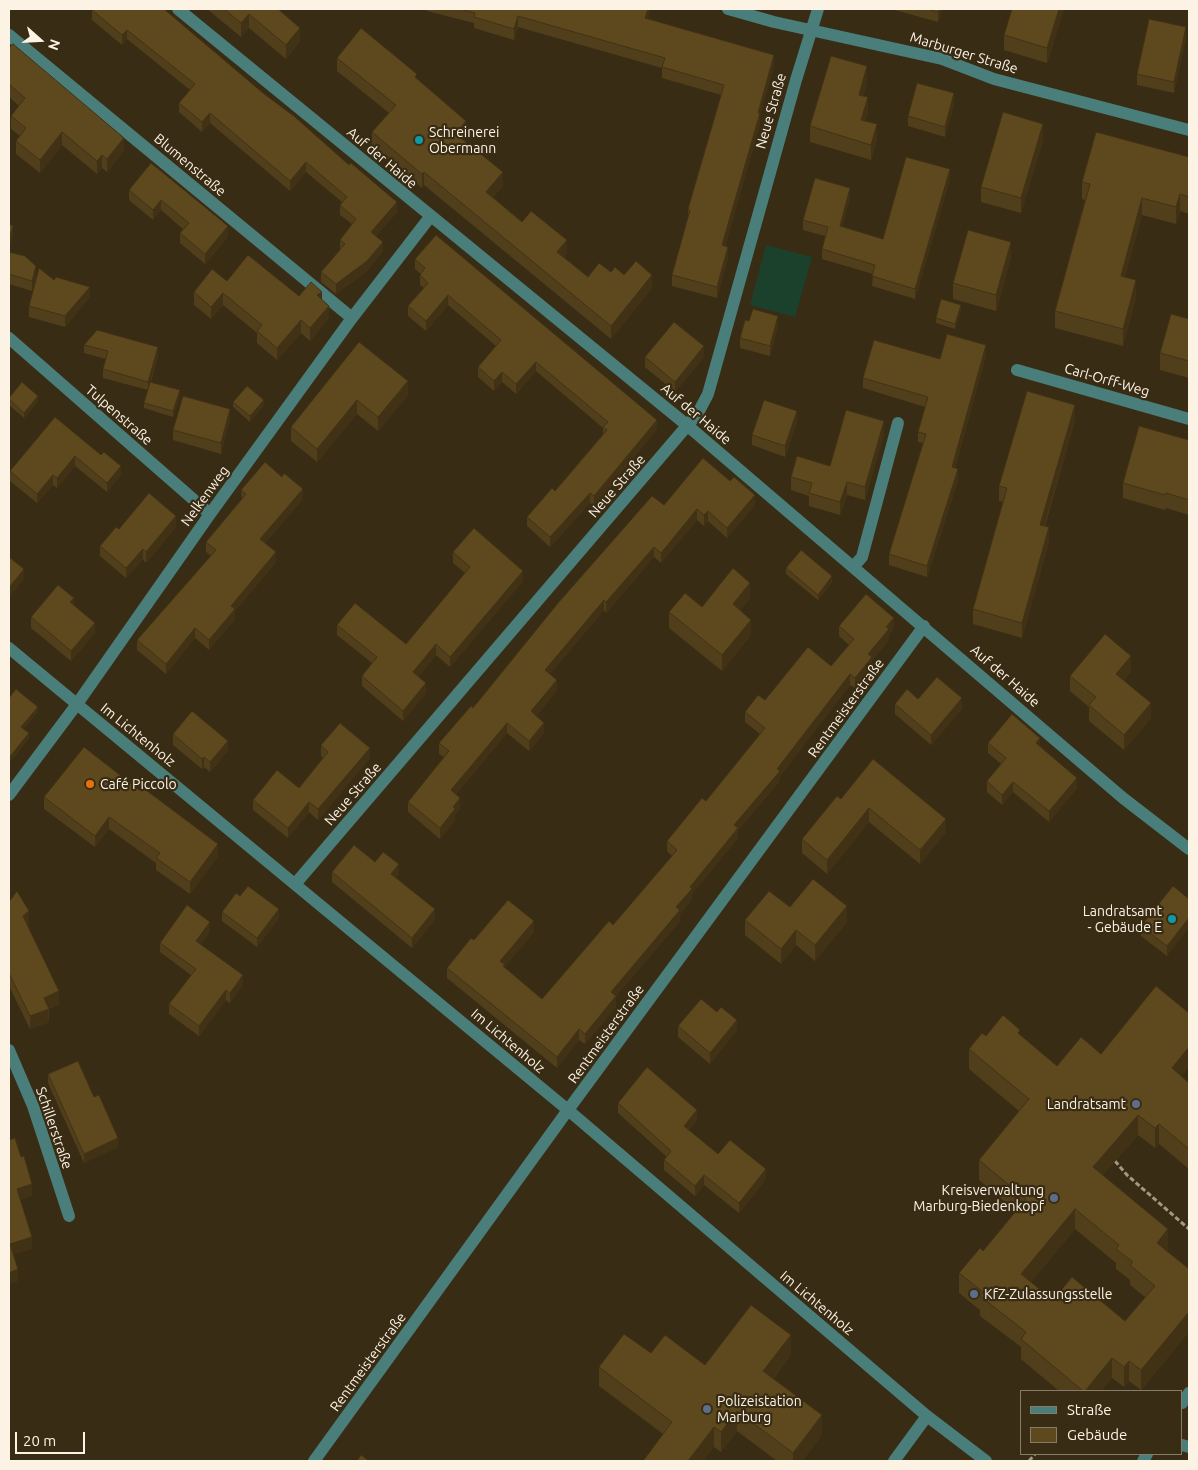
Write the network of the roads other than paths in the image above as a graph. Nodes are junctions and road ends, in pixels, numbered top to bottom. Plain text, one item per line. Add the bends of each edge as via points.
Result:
1 (178, 9) edge
2 (728, 9) edge
3 (818, 9) edge
4 (811, 29) junction
5 (9, 35) edge
6 (1189, 130) edge
7 (430, 217) junction
8 (352, 318) junction
9 (9, 338) edge
10 (1017, 370) dead end
11 (1189, 419) edge
12 (898, 423) dead end
13 (688, 426) junction
14 (210, 514) junction
15 (854, 566) junction
16 (924, 626) junction
17 (9, 648) edge
18 (77, 704) junction
19 (9, 795) edge
20 (1189, 849) edge
21 (296, 883) junction
22 (9, 1050) edge
23 (568, 1110) junction
24 (69, 1216) dead end
25 (927, 1416) junction
26 (314, 1461) edge
27 (894, 1461) edge
28 (986, 1461) edge

1 - 7 street, Auf der Haide
2 - 4 street, Marburger Straße
3 - 4 street, Neue Straße
4 - 6 street, Marburger Straße via 942,59 994,79
4 - 13 street, Neue Straße via 708,394
5 - 8 street, Blumenstraße
7 - 8 street, Nelkenweg
7 - 13 street, Auf der Haide
8 - 14 street, Nelkenweg
9 - 14 street, Tulpenstraße
10 - 11 street, Carl-Orff-Weg
12 - 15 street via 862,557
13 - 15 street, Auf der Haide
13 - 21 street, Neue Straße
14 - 18 street, Nelkenweg
15 - 16 street, Auf der Haide
16 - 20 street, Auf der Haide via 1123,798
16 - 23 street, Rentmeisterstraße
17 - 18 street, Im Lichtenholz
18 - 19 street, Nelkenweg
18 - 21 street, Im Lichtenholz
21 - 23 street, Im Lichtenholz
22 - 24 street, Schillerstraße via 33,1106
23 - 25 street, Im Lichtenholz
23 - 26 street, Rentmeisterstraße
25 - 27 street
25 - 28 street, Im Lichtenholz

